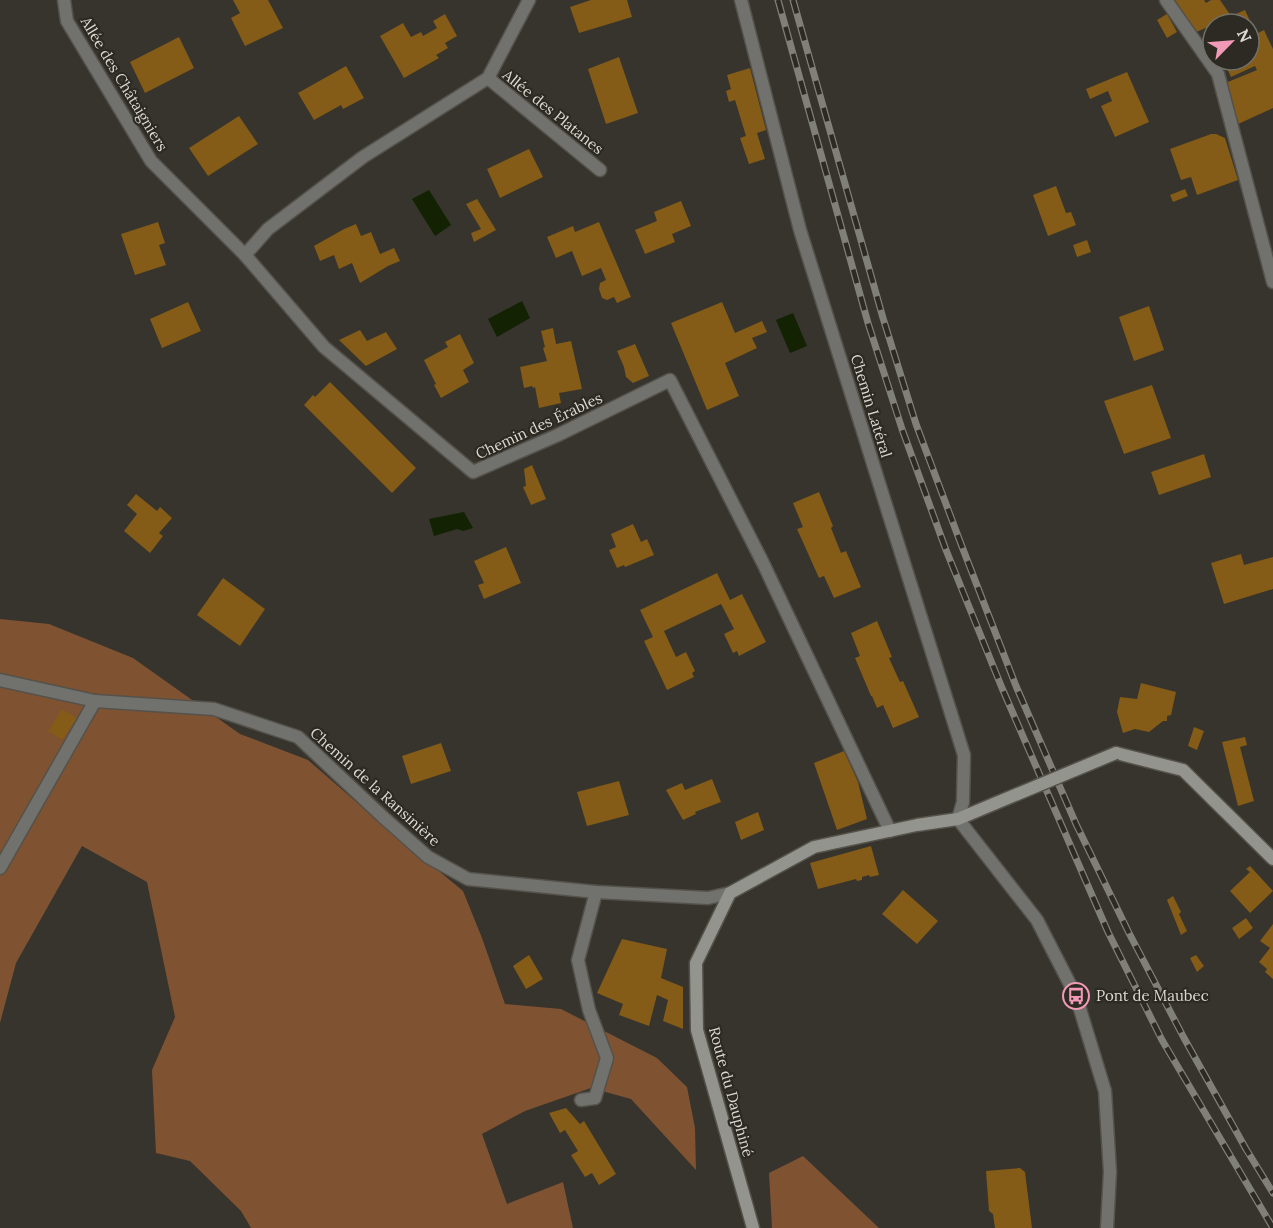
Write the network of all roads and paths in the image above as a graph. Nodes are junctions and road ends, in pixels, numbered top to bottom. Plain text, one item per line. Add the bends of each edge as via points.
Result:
1 (64, 0) edge
2 (528, 0) edge
3 (741, 0) edge
4 (1166, 0) edge
5 (488, 78) junction
6 (600, 170) dead end
7 (245, 255) junction
8 (1273, 282) edge
9 (0, 680) edge
10 (95, 701) junction
11 (958, 819) junction
12 (890, 831) junction
13 (1273, 859) edge
14 (0, 868) edge
15 (596, 892) junction
16 (730, 893) junction
17 (581, 1100) dead end
18 (753, 1228) edge
19 (1107, 1228) edge

1 - 7 street, Allée des Châtaigniers via 68,21 151,161
2 - 5 street
3 - 11 street, Chemin Latéral via 800,230 964,755 963,802
4 - 8 street via 1218,74
5 - 6 street, Allée des Platanes
5 - 7 street via 363,158 268,229
7 - 12 street, Chemin des Érables via 324,347 473,472 670,380 763,563
9 - 10 street, Chemin de la Ransinière
10 - 14 street
10 - 15 street, Chemin de la Ransinière via 214,709 298,737 428,857 468,879
11 - 12 street
11 - 13 street, bridge via 1116,753 1183,770
11 - 19 street via 1037,920 1076,996 1105,1091 1110,1172
12 - 16 street via 814,847
15 - 16 street, Chemin de la Ransinière via 708,898
15 - 17 street via 578,960 589,1010 607,1058 595,1098
16 - 18 street, Route du Dauphiné via 696,963 697,1030

